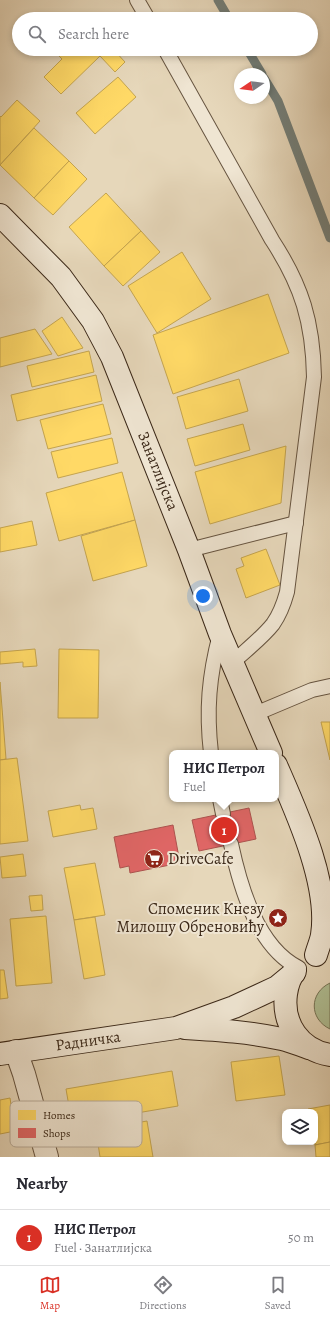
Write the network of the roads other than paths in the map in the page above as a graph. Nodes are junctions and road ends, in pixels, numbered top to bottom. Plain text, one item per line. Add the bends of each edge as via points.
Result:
1 (137, 0) edge
2 (144, 12) edge
3 (169, 56) edge
4 (0, 215) edge
5 (296, 523) junction
6 (189, 550) junction
7 (220, 634) junction
8 (232, 662) junction
9 (330, 686) edge
10 (254, 714) junction
11 (211, 750) edge
12 (270, 750) edge
13 (279, 772) edge
14 (221, 802) edge
15 (224, 814) dead end
16 (304, 830) junction
17 (230, 844) dead end
18 (330, 870) edge
19 (323, 953) edge
20 (296, 971) junction
21 (176, 1028) junction
22 (309, 1048) junction
23 (8, 1053) edge
24 (330, 1055) edge
25 (31, 1101) edge
26 (44, 1147) edge
27 (47, 1157) edge

1 - 2 lane
3 - 5 lane via 286,262 307,312 314,377
4 - 6 street, Занатлијска via 61,277 94,320 112,356
5 - 6 lane
5 - 8 lane via 287,592 282,608 269,628
6 - 7 street, Занатлијска
7 - 8 street, Занатлијска
7 - 11 lane via 208,693
8 - 10 street, Занатлијска
9 - 10 lane via 312,690
10 - 12 street, Занатлијска
13 - 16 street
14 - 15 lane
16 - 18 street
16 - 19 street via 320,885
17 - 20 lane via 237,871 260,929
19 - 20 street, Радничка via 304,963
20 - 21 street, Радничка via 277,987 234,1007
20 - 22 street via 287,989 284,1006 288,1022 297,1037
21 - 22 street, Радничка via 261,1035
21 - 23 street, Радничка
22 - 24 street, Радничка
23 - 25 street via 24,1074
26 - 27 street

